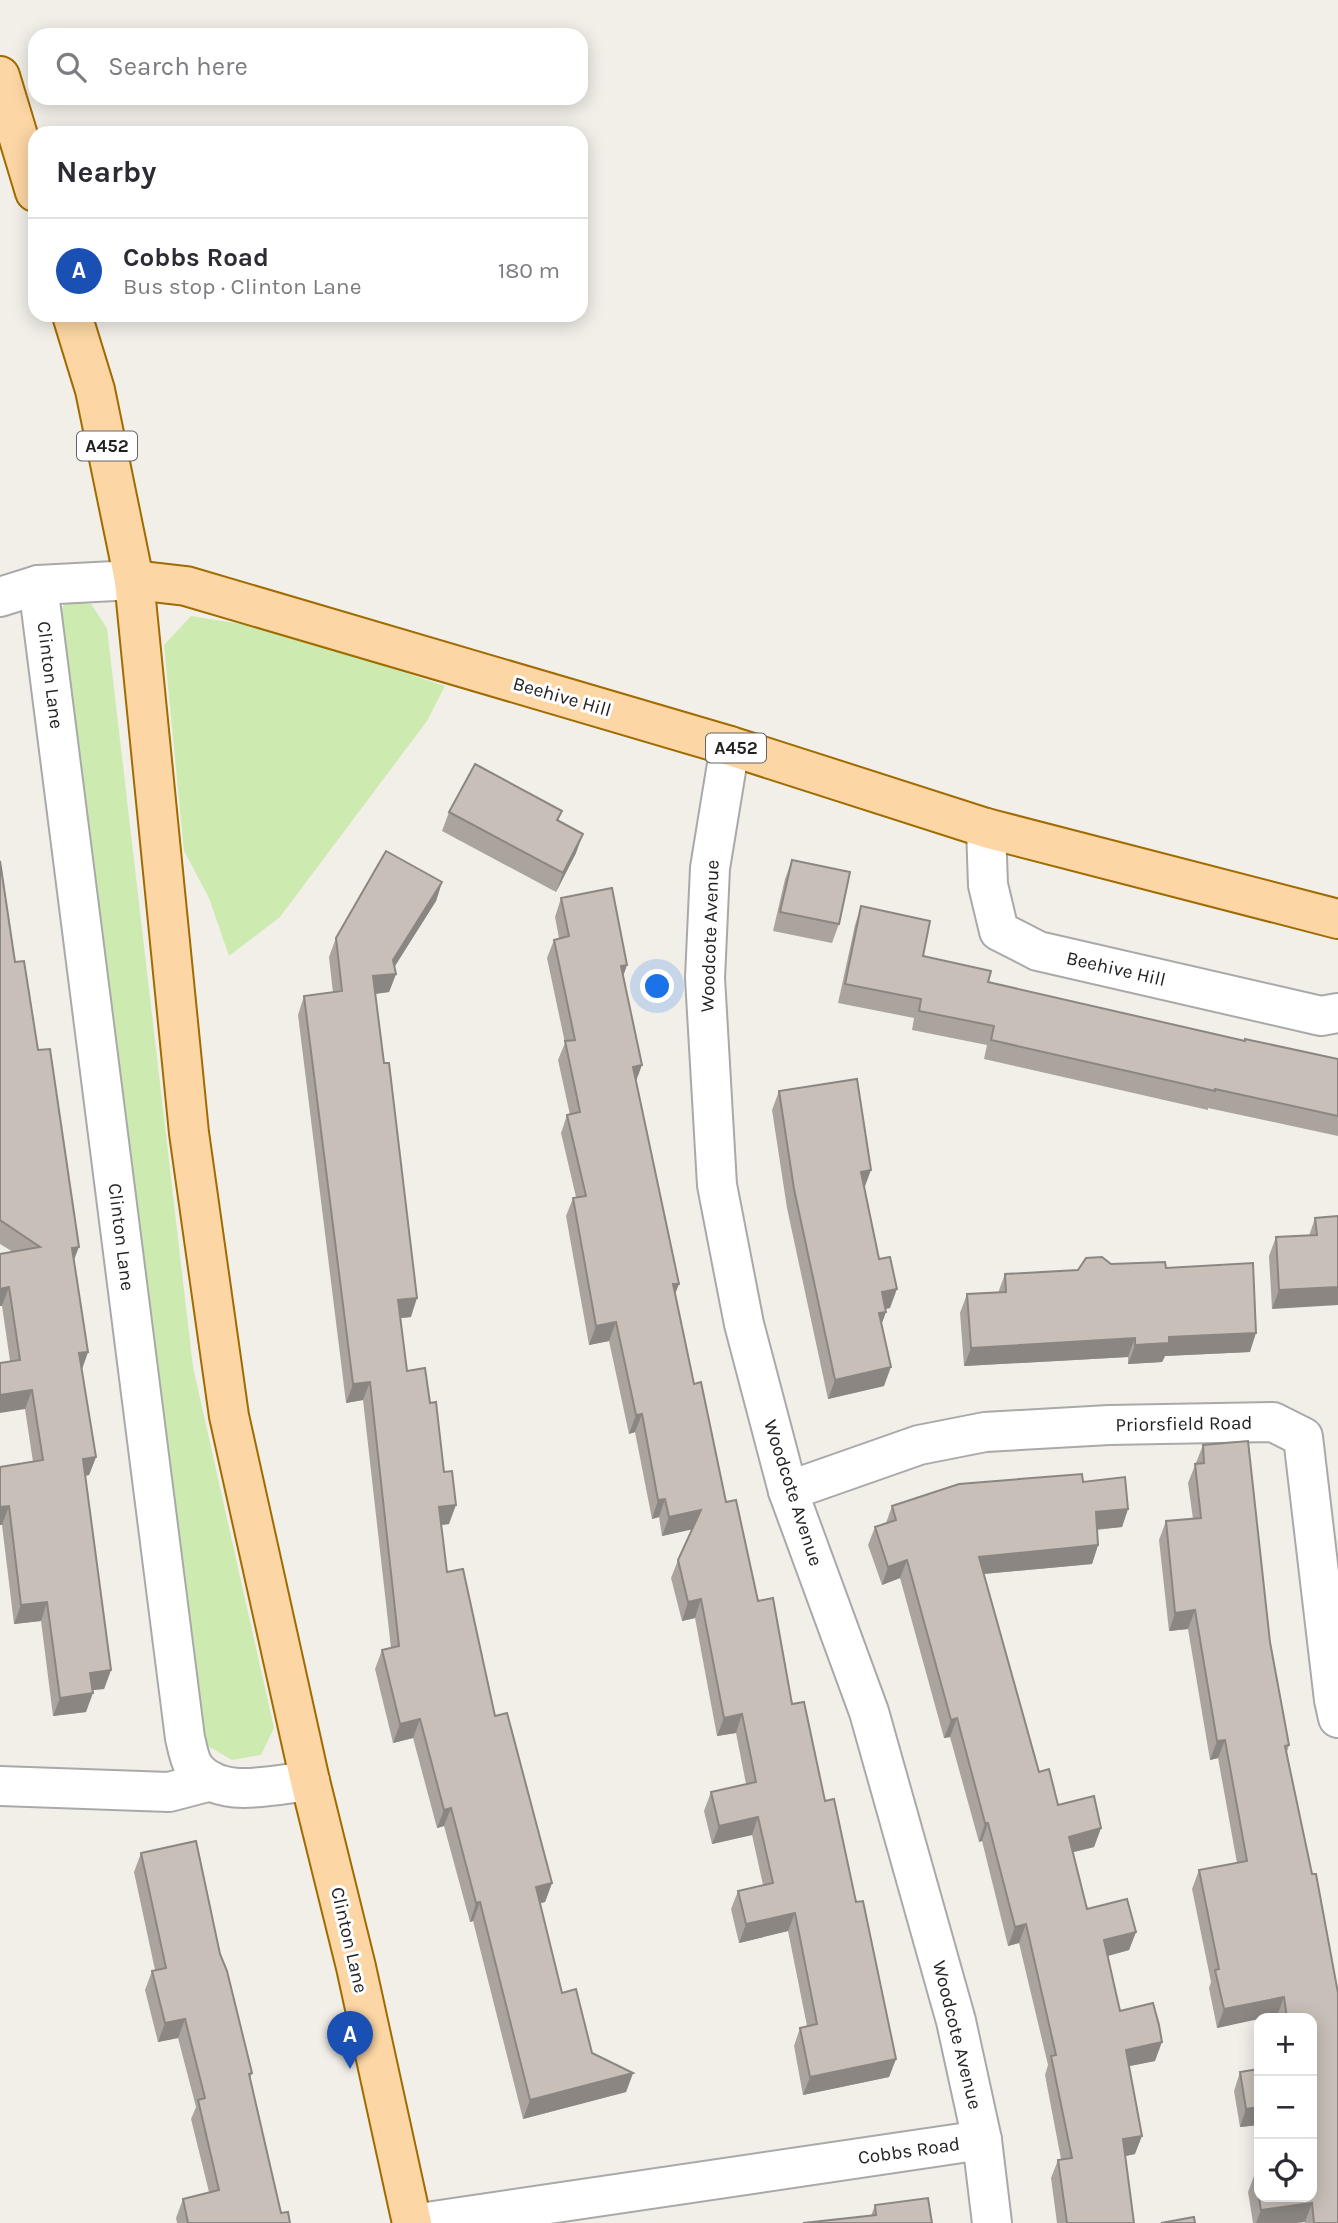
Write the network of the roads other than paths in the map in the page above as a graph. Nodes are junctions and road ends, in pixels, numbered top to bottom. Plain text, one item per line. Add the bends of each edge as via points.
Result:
1 (0, 76) edge
2 (28, 169) edge
3 (74, 322) edge
4 (134, 580) junction
5 (38, 584) junction
6 (0, 597) edge
7 (730, 746) junction
8 (986, 828) junction
9 (1338, 919) edge
10 (1338, 1013) edge
11 (788, 1491) junction
12 (1338, 1718) edge
13 (211, 1781) junction
14 (310, 1781) junction
15 (0, 1786) edge
16 (982, 2140) junction
17 (412, 2223) edge
18 (420, 2223) edge
19 (992, 2223) edge

1 - 2 main road
3 - 4 main road, A452 via 95,390
4 - 5 street
4 - 7 main road, Beehive Hill / A452 via 186,586
4 - 14 main road, Clinton Lane via 189,1133 229,1416
5 - 6 street
5 - 13 street, Clinton Lane via 185,1738 193,1764
7 - 8 main road, Beehive Hill / A452
7 - 11 street, Woodcote Avenue via 709,882 705,978 712,1119 718,1185 744,1324
8 - 9 main road, Beehive Hill / A452
8 - 10 street, Beehive Hill via 988,885 999,931 1038,951 1321,1016
11 - 12 street, Priorsfield Road via 919,1445 985,1432 1273,1422 1303,1437
11 - 16 street, Woodcote Avenue via 869,1713 956,2021
13 - 14 street via 232,1788
13 - 15 street via 169,1792
14 - 17 main road, Clinton Lane
16 - 18 street, Cobbs Road
16 - 19 street, Woodcote Avenue

